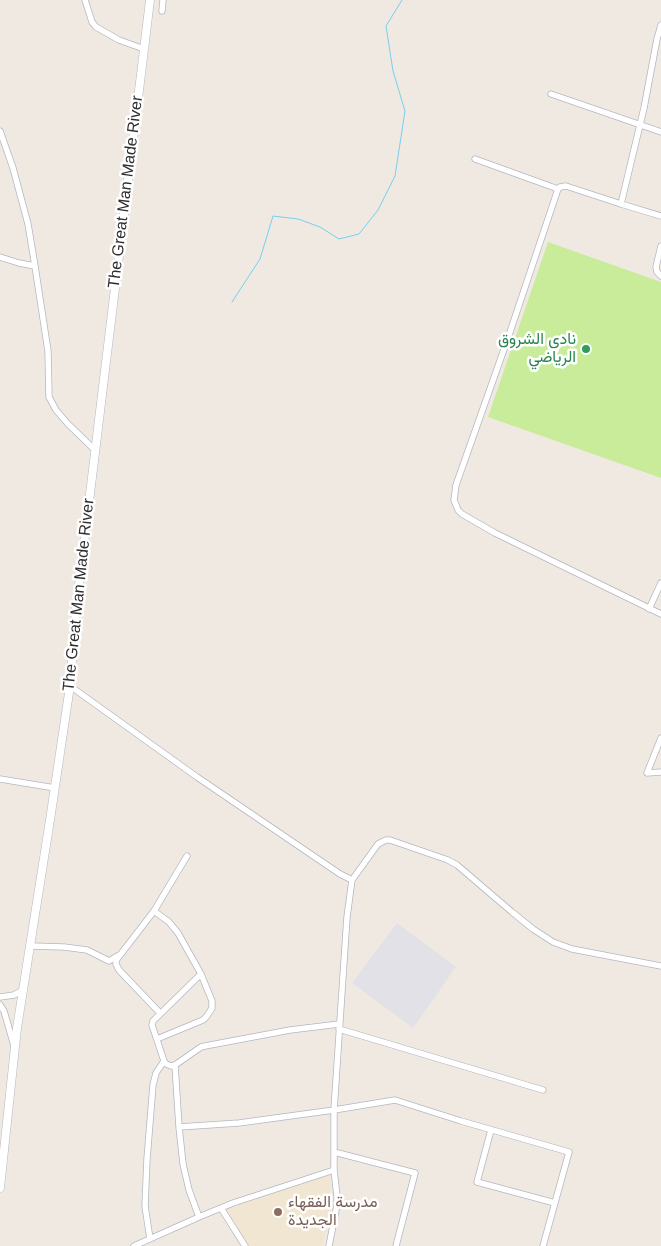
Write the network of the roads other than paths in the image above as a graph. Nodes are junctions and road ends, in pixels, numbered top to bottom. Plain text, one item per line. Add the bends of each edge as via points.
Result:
1 (86, 0) edge
2 (150, 0) edge
3 (163, 0) edge
4 (162, 11) dead end
5 (661, 24) edge
6 (144, 49) junction
7 (551, 94) dead end
8 (640, 125) junction
9 (0, 131) edge
10 (661, 132) edge
11 (475, 159) dead end
12 (558, 189) junction
13 (621, 204) junction
14 (661, 216) edge
15 (661, 246) edge
16 (0, 257) edge
17 (35, 266) junction
18 (661, 276) edge
19 (95, 450) junction
20 (661, 583) edge
21 (650, 609) junction
22 (661, 614) edge
23 (70, 686) junction
24 (661, 738) edge
25 (661, 772) edge
26 (0, 779) edge
27 (55, 788) junction
28 (187, 856) dead end
29 (352, 880) junction
30 (154, 910) junction
31 (31, 946) junction
32 (120, 955) junction
33 (661, 966) edge
34 (201, 974) junction
35 (23, 990) junction
36 (0, 997) edge
37 (0, 1006) edge
38 (160, 1013) junction
39 (339, 1027) junction
40 (157, 1039) junction
41 (15, 1051) junction
42 (164, 1061) junction
43 (175, 1066) junction
44 (543, 1090) dead end
45 (334, 1110) junction
46 (179, 1127) junction
47 (491, 1130) junction
48 (334, 1152) junction
49 (334, 1170) junction
50 (0, 1188) edge
51 (555, 1203) junction
52 (221, 1208) junction
53 (199, 1217) junction
54 (150, 1239) junction
55 (134, 1246) edge
56 (245, 1246) edge
57 (329, 1246) edge
58 (396, 1246) edge
59 (543, 1246) edge

1 - 6 street via 96,27
2 - 6 main road, The Great Man Made River
3 - 4 street
5 - 8 street
6 - 19 main road, The Great Man Made River
7 - 8 street
8 - 10 street
8 - 13 street
9 - 17 street via 28,224
11 - 12 street
12 - 13 street via 566,186
12 - 21 street via 456,485 454,500 462,514 495,533
13 - 14 street
15 - 18 street via 656,267
16 - 17 street
17 - 19 street via 48,352 49,397 68,424
19 - 23 main road, The Great Man Made River
20 - 21 street
21 - 22 street
23 - 27 main road, The Great Man Made River
23 - 29 street via 197,777
24 - 25 street via 647,773
26 - 27 street
27 - 31 main road, The Great Man Made River
28 - 30 street
29 - 33 street via 374,848 390,840 457,865 553,942 572,949
29 - 39 street
30 - 32 street
30 - 34 street via 174,927
31 - 32 street via 87,950 109,961
31 - 35 main road, The Great Man Made River
32 - 38 street via 117,967
34 - 38 street
34 - 40 street via 212,1001 210,1012 203,1020
35 - 36 street
35 - 41 main road, The Great Man Made River
37 - 41 street
38 - 40 street via 152,1025
39 - 43 street via 290,1030 205,1046
39 - 44 street
39 - 45 street
40 - 42 street
41 - 50 main road, The Great Man Made River
42 - 43 street
42 - 54 street via 153,1085 147,1159 145,1206
43 - 46 street
45 - 46 street via 239,1123
45 - 47 street via 395,1100
45 - 48 street
46 - 53 street via 183,1164
47 - 51 street via 569,1152
47 - 51 street via 477,1182
48 - 49 street
48 - 58 street via 415,1173
49 - 52 street
49 - 57 street via 338,1196
51 - 59 street
52 - 53 street
52 - 56 street
53 - 54 street
54 - 55 street

